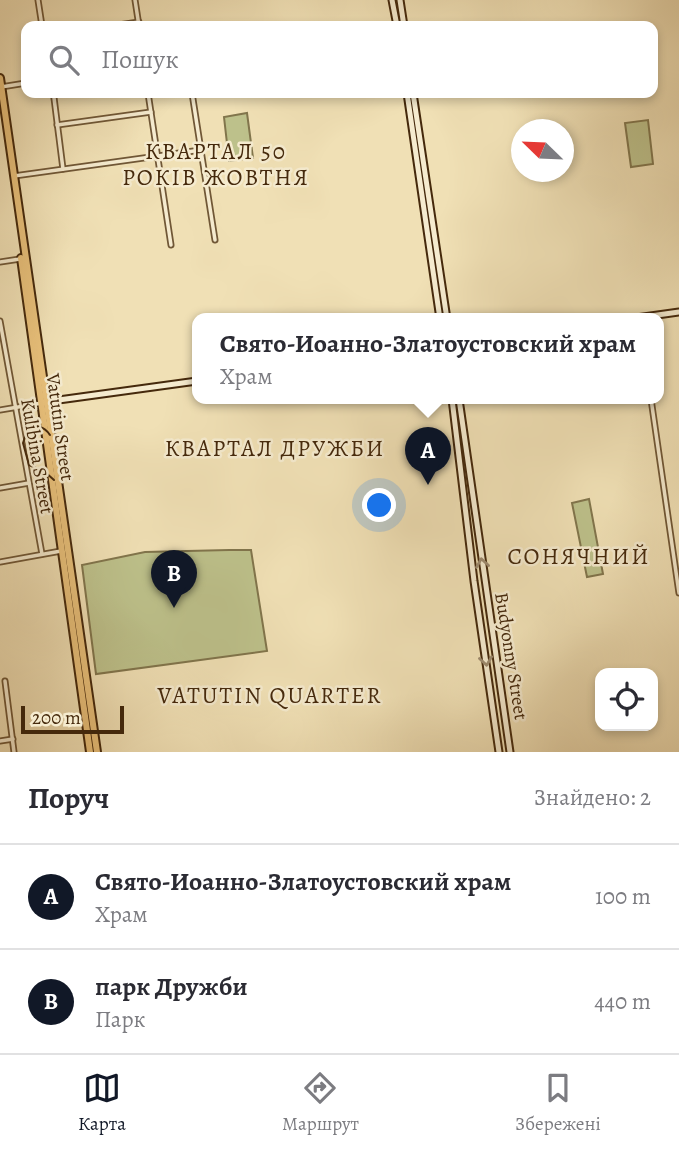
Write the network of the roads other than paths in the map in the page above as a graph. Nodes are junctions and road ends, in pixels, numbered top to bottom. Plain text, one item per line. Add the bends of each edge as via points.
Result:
1 (38, 0) edge
2 (135, 0) edge
3 (393, 0) edge
4 (400, 0) edge
5 (41, 21) edge
6 (138, 21) edge
7 (396, 21) edge
8 (403, 21) edge
9 (0, 78) edge
10 (21, 84) edge
11 (1, 87) edge
12 (54, 98) dead end
13 (149, 98) edge
14 (193, 98) edge
15 (408, 98) edge
16 (414, 98) edge
17 (0, 105) edge
18 (151, 112) junction
19 (57, 125) junction
20 (201, 150) junction
21 (157, 156) junction
22 (63, 170) junction
23 (14, 176) junction
24 (215, 240) dead end
25 (171, 245) dead end
26 (23, 258) junction
27 (0, 262) edge
28 (439, 313) edge
29 (446, 313) edge
30 (0, 321) edge
31 (2, 340) edge
32 (192, 381) edge
33 (44, 402) junction
34 (453, 404) edge
35 (460, 404) edge
36 (652, 404) edge
37 (15, 408) junction
38 (0, 410) edge
39 (29, 483) junction
40 (0, 488) edge
41 (61, 551) junction
42 (42, 554) junction
43 (0, 562) edge
44 (679, 593) edge
45 (5, 681) dead end
46 (13, 739) junction
47 (0, 741) edge
48 (15, 752) edge
49 (90, 752) edge
50 (97, 752) edge
51 (499, 752) edge
52 (510, 752) edge

1 - 5 street
2 - 6 street
3 - 7 main road
4 - 8 main road
9 - 11 main road, Vatutin Street
10 - 11 street
11 - 23 main road, Vatutin Street
12 - 19 street
13 - 18 street
14 - 20 street
15 - 28 main road
16 - 29 main road
17 - 26 main road, Vatutin Street
18 - 19 street
18 - 21 street
19 - 22 street
20 - 21 street
20 - 24 street
21 - 22 street
21 - 25 street
22 - 23 street
23 - 26 main road, Vatutin Street
26 - 27 street
26 - 33 main road, Vatutin Street
30 - 31 street, Kulibina Street
31 - 37 street, Kulibina Street
32 - 33 main road
33 - 37 street
33 - 41 main road, Vatutin Street
33 - 50 main road, Vatutin Street
34 -> 51 main road, Budyonny Street
52 -> 35 main road, Budyonny Street
36 - 44 street
37 - 38 street
37 - 39 street, Kulibina Street
39 - 40 street
39 - 42 street, Kulibina Street
41 - 42 street
41 - 49 main road, Vatutin Street
42 - 43 street
45 - 46 street
46 - 47 street
46 - 48 street

